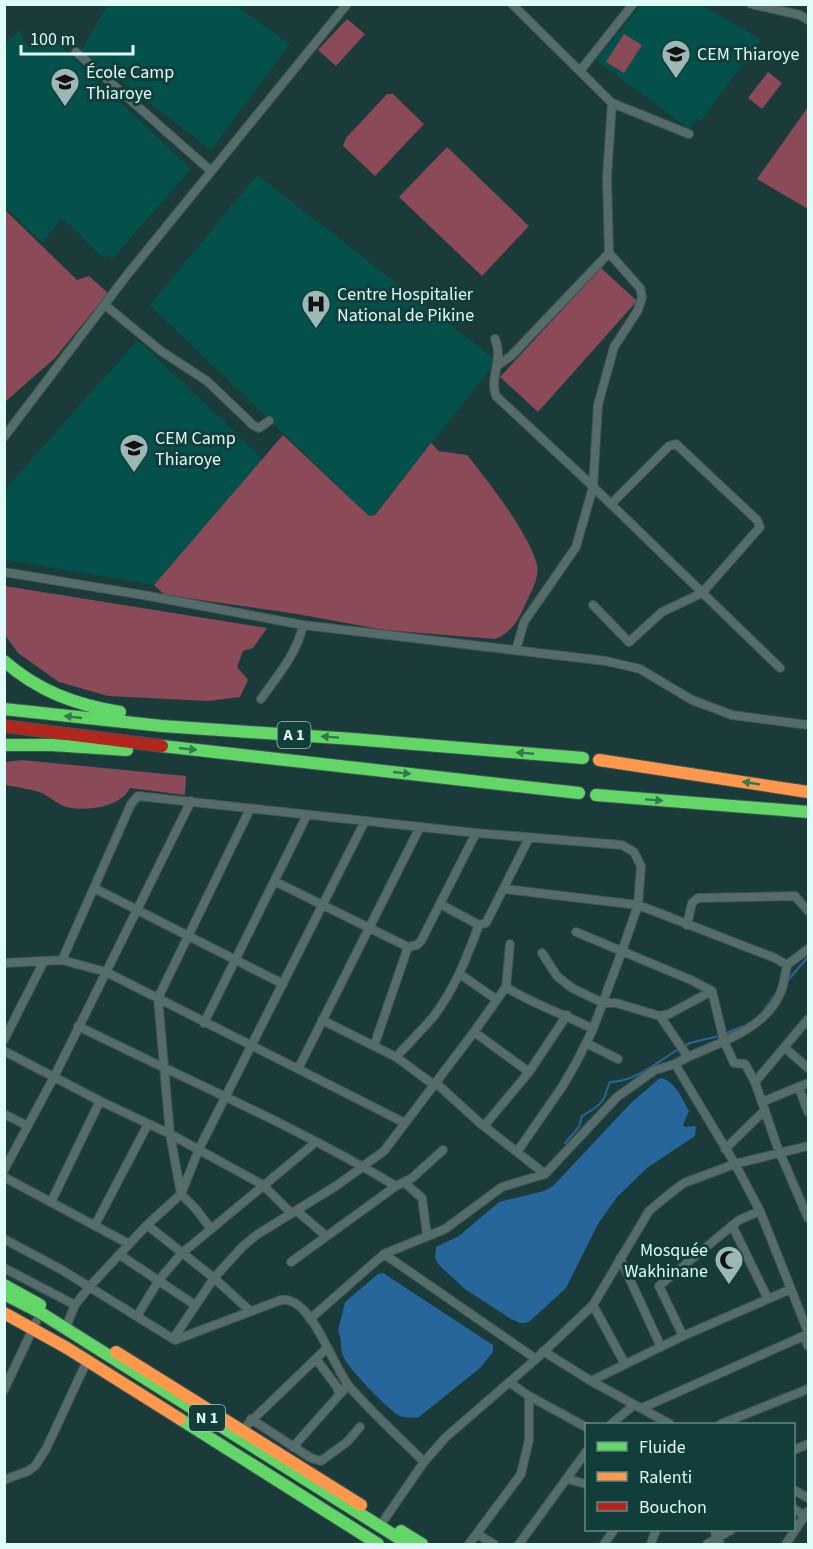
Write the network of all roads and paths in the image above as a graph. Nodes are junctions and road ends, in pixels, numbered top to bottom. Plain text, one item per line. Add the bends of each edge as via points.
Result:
1 (346, 4) edge
2 (512, 4) edge
3 (633, 4) edge
4 (751, 4) edge
5 (808, 20) edge
6 (76, 52) dead end
7 (580, 70) junction
8 (612, 104) junction
9 (689, 134) dead end
10 (211, 171) junction
11 (609, 253) junction
12 (105, 305) junction
13 (495, 339) dead end
14 (498, 364) junction
15 (269, 422) dead end
16 (4, 438) edge
17 (592, 487) junction
18 (611, 504) junction
19 (4, 572) edge
20 (702, 593) junction
21 (593, 605) dead end
22 (303, 625) junction
23 (516, 650) junction
24 (4, 661) edge
25 (780, 668) dead end
26 (261, 699) dead end
27 (4, 709) edge
28 (808, 725) edge
29 (4, 726) edge
30 (162, 726) junction
31 (4, 745) edge
32 (155, 746) junction
33 (583, 758) dead end
34 (599, 760) dead end
35 (808, 792) edge
36 (579, 793) dead end
37 (596, 795) dead end
38 (191, 801) junction
39 (250, 809) junction
40 (808, 812) edge
41 (308, 815) junction
42 (365, 821) junction
43 (420, 827) junction
44 (476, 833) junction
45 (530, 838) junction
46 (276, 882) junction
47 (94, 888) junction
48 (505, 889) junction
49 (440, 904) junction
50 (322, 905) junction
51 (638, 905) junction
52 (137, 909) junction
53 (808, 911) edge
54 (479, 925) junction
55 (687, 925) junction
56 (368, 928) junction
57 (576, 932) dead end
58 (188, 935) junction
59 (510, 944) dead end
60 (408, 947) junction
61 (808, 949) edge
62 (622, 951) junction
63 (542, 953) dead end
64 (236, 959) junction
65 (62, 960) junction
66 (44, 961) junction
67 (4, 963) edge
68 (787, 964) junction
69 (106, 972) junction
70 (460, 974) junction
71 (283, 984) junction
72 (506, 987) junction
73 (712, 991) junction
74 (158, 998) junction
75 (497, 1000) junction
76 (603, 1003) junction
77 (567, 1015) junction
78 (660, 1016) junction
79 (808, 1018) edge
80 (322, 1020) junction
81 (204, 1023) junction
82 (78, 1026) junction
83 (593, 1029) junction
84 (474, 1032) junction
85 (4, 1040) edge
86 (724, 1041) junction
87 (586, 1043) junction
88 (374, 1046) junction
89 (252, 1047) junction
90 (784, 1048) junction
91 (4, 1051) edge
92 (396, 1057) junction
93 (688, 1057) junction
94 (618, 1059) dead end
95 (675, 1064) junction
96 (808, 1068) edge
97 (164, 1069) junction
98 (298, 1069) junction
99 (529, 1072) junction
100 (54, 1077) junction
101 (755, 1082) junction
102 (808, 1083) edge
103 (435, 1084) junction
104 (799, 1088) junction
105 (226, 1096) junction
106 (100, 1101) junction
107 (763, 1106) junction
108 (808, 1112) edge
109 (4, 1114) edge
110 (405, 1123) junction
111 (148, 1124) junction
112 (28, 1126) junction
113 (484, 1126) junction
114 (170, 1134) junction
115 (316, 1142) junction
116 (808, 1146) edge
117 (199, 1149) junction
118 (725, 1149) junction
119 (443, 1150) dead end
120 (517, 1152) junction
121 (781, 1154) junction
122 (735, 1164) junction
123 (362, 1166) junction
124 (4, 1170) edge
125 (545, 1174) junction
126 (4, 1177) edge
127 (263, 1185) junction
128 (401, 1185) junction
129 (181, 1194) junction
130 (51, 1202) junction
131 (760, 1211) junction
132 (294, 1212) junction
133 (808, 1218) edge
134 (147, 1225) junction
135 (95, 1226) junction
136 (732, 1226) junction
137 (211, 1229) junction
138 (428, 1235) junction
139 (326, 1236) junction
140 (4, 1239) edge
141 (129, 1244) junction
142 (181, 1254) junction
143 (384, 1254) junction
144 (120, 1255) junction
145 (620, 1258) junction
146 (291, 1262) dead end
147 (4, 1268) edge
148 (214, 1278) junction
149 (159, 1280) junction
150 (4, 1285) edge
151 (90, 1286) junction
152 (791, 1289) junction
153 (4, 1294) edge
154 (768, 1299) junction
155 (4, 1305) edge
156 (75, 1305) junction
157 (195, 1305) junction
158 (593, 1305) junction
159 (250, 1311) junction
160 (4, 1313) edge
161 (136, 1316) junction
162 (310, 1319) junction
163 (68, 1322) junction
164 (35, 1325) junction
165 (807, 1334) edge
166 (683, 1336) junction
167 (173, 1339) junction
168 (100, 1346) junction
169 (808, 1346) edge
170 (661, 1347) junction
171 (327, 1348) junction
172 (543, 1351) junction
173 (316, 1359) junction
174 (536, 1359) junction
175 (87, 1361) junction
176 (625, 1364) junction
177 (591, 1381) junction
178 (509, 1382) junction
179 (348, 1384) junction
180 (808, 1389) edge
181 (4, 1390) edge
182 (339, 1394) junction
183 (529, 1396) junction
184 (638, 1406) junction
185 (251, 1419) junction
186 (614, 1423) edge
187 (667, 1423) edge
188 (726, 1423) edge
189 (585, 1426) edge
190 (360, 1427) dead end
191 (242, 1431) junction
192 (292, 1447) junction
193 (585, 1453) edge
194 (424, 1462) junction
195 (567, 1479) junction
196 (4, 1480) edge
197 (585, 1484) edge
198 (807, 1515) edge
199 (384, 1520) junction
200 (613, 1531) edge
201 (477, 1534) junction
202 (717, 1538) edge
203 (400, 1540) edge
204 (378, 1545) edge
205 (422, 1545) edge
206 (469, 1545) edge
207 (494, 1545) edge
208 (519, 1545) edge
209 (604, 1545) edge
210 (707, 1545) edge
211 (786, 1545) edge

1 - 10 street
2 - 7 street
3 - 7 street
4 - 5 street
6 - 10 street
7 - 8 street
8 - 9 street
8 - 11 street via 607,177
10 - 12 street
11 - 14 street via 511,356
11 - 17 street via 640,288 642,297 614,347 598,405
12 - 15 street via 161,351 207,381 253,425 259,428
12 - 16 street
13 - 14 street
14 - 17 street via 496,396
17 - 18 street
17 - 23 street via 574,551 524,622
18 - 20 street
18 - 20 street via 669,446 676,444 757,520 758,530
19 - 22 street
20 - 21 street via 662,612 629,642
20 - 25 street
22 - 23 street
22 - 26 street via 295,650
23 - 28 street via 640,669 692,700 732,715
24 - 30 main road via 57,697 144,716
30 -> 27 main road, A 1
29 - 32 main road, A 1
33 -> 30 main road, A 1
31 - 32 main road via 137,750
32 -> 36 main road, A 1
35 -> 34 main road
37 -> 40 main road
38 - 39 street
38 - 47 street via 142,795 134,799
38 - 52 street
39 - 41 street
39 - 58 street
41 - 42 street
41 - 46 street
42 - 43 street
42 - 50 street
43 - 44 street
43 - 56 street
44 - 45 street
44 - 49 street
45 - 48 street
45 - 51 street via 628,848 641,866
46 - 50 street
46 - 64 street
47 - 52 street
47 - 65 street
48 - 51 street
48 - 54 street via 489,920
49 - 54 street
49 - 60 street via 421,941
50 - 56 street
50 - 71 street
51 - 55 street
51 - 62 street
52 - 58 street
52 - 69 street
53 - 55 street via 795,896 698,898 692,903
54 - 70 street
55 - 68 street
56 - 60 street
56 - 80 street
57 - 62 street
58 - 64 street
58 - 74 street
59 - 72 street
60 - 88 street
61 - 68 street
62 - 73 street
62 - 76 street
63 - 76 street via 561,980
64 - 71 street
64 - 81 street
65 - 66 street
65 - 69 street
66 - 67 street
66 - 85 street
68 - 86 street via 780,995 768,1012 754,1025
69 - 74 street
69 - 82 street
70 - 75 street
70 - 92 street via 432,1017
71 - 89 street
72 - 75 street
72 - 77 street via 531,1003
73 - 78 street
73 - 86 street
74 - 81 street
74 - 97 street
75 - 84 street
76 - 78 street
76 - 83 street
77 - 83 street
77 - 99 street
78 - 93 street
79 - 90 street
80 - 88 street
80 - 98 street
81 - 89 street
82 - 97 street
82 - 100 street
83 - 87 street
84 - 99 street
84 - 103 street
86 - 93 street
86 - 101 street via 734,1063 745,1064
87 - 94 street
87 - 120 street via 562,1087
88 - 92 street
89 - 98 street
89 - 105 street
90 - 96 street
90 - 101 street
91 - 100 street
92 - 103 street
93 - 95 street
95 - 118 street
95 - 125 street via 655,1070 617,1097
97 - 105 street
97 - 114 street
98 - 110 street
99 - 113 street
100 - 106 street
100 - 112 street
101 - 107 street
102 - 104 street
103 - 110 street
103 - 113 street
104 - 107 street
104 - 108 street
105 - 115 street
105 - 117 street
106 - 111 street
106 - 130 street
107 - 118 street
107 - 121 street
109 - 112 street
110 - 123 street via 384,1151
111 - 114 street
111 - 135 street
112 - 124 street
113 - 120 street
114 - 117 street
114 - 129 street
115 - 123 street
115 - 127 street
116 - 121 street
117 - 127 street
117 - 129 street
118 - 122 street
119 - 128 street
120 - 125 street
121 - 122 street
121 - 133 street
122 - 131 street
122 - 145 street via 684,1183 668,1195 650,1211
123 - 128 street
123 - 132 street
125 - 138 street via 502,1187 445,1229
126 - 130 street
127 - 132 street
127 - 137 street
128 - 138 street via 422,1198
128 - 139 street
129 - 134 street
129 - 137 street
130 - 135 street
131 - 136 street
131 - 152 street
132 - 139 street
132 - 148 street via 243,1246
134 - 141 street
134 - 142 street
135 - 141 street
136 - 154 street
136 - 166 street via 658,1286
137 - 142 street
138 - 143 street
139 - 146 street
140 - 151 street
141 - 144 street
142 - 148 street
142 - 149 street
143 - 162 street
143 - 174 street
144 - 149 street
144 - 151 street
145 - 158 street
145 - 170 street
147 - 156 street
148 - 157 street
148 - 159 street
149 - 157 street
149 - 161 street
150 - 163 main road
151 - 156 street
151 - 161 street
152 - 154 street
152 - 165 street
153 - 168 main road, N 1
154 - 166 street
155 - 164 main road, N 1
156 - 163 street
157 - 167 street
158 - 172 street
158 - 176 street
159 - 162 street via 288,1300
159 - 167 street
160 - 164 main road
161 - 167 street
162 - 171 street
163 - 168 main road
164 - 175 main road
164 - 181 street
164 - 203 main road, N 1
165 - 169 street
165 - 184 street
166 - 170 street
168 - 191 main road
168 - 203 main road, N 1
170 - 176 street
171 - 173 street
171 - 179 street
172 - 174 street
172 - 177 street
173 - 182 street
173 - 185 street
174 - 178 street
175 - 196 street via 35,1466
175 - 204 main road
176 - 177 street
177 - 184 street
178 - 183 street
178 - 194 street via 446,1437
179 - 182 street
179 - 194 street
180 - 188 street
182 - 192 street
183 - 189 street
183 - 201 street via 529,1440 521,1473
184 - 186 street
184 - 187 street
185 - 191 street
185 - 192 street
190 - 192 street via 324,1460 316,1461
191 - 199 main road
193 - 195 street
194 - 199 street
195 - 197 street
195 - 208 street
198 - 211 street
199 - 203 main road
200 - 209 street
201 - 206 street
201 - 207 street
202 - 210 street
203 - 205 main road

